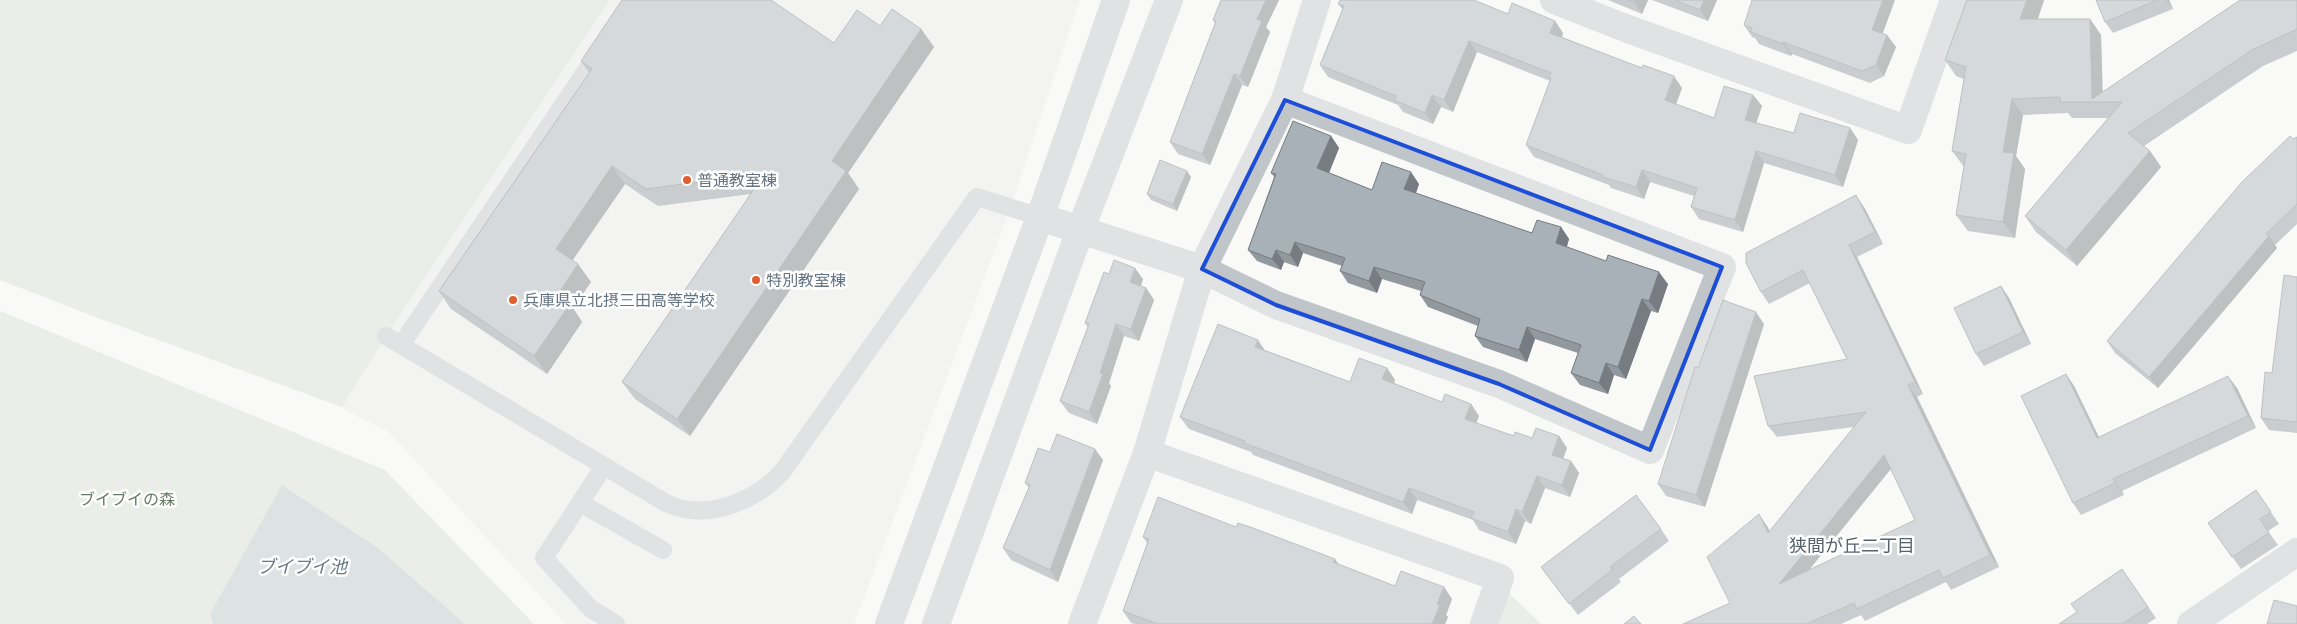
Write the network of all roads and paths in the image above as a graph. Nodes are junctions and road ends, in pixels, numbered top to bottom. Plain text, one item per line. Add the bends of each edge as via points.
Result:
1 (1111, 0) edge
2 (1116, 0) edge
3 (1169, 0) edge
4 (1317, 0) edge
5 (1554, 0) edge
6 (1954, 0) edge
7 (1107, 27) junction
8 (611, 33) edge
9 (1285, 100) junction
10 (1040, 217) junction
11 (1080, 231) junction
12 (1202, 269) junction
13 (1147, 453) junction
14 (604, 466) junction
15 (580, 504) junction
16 (663, 550) dead end
17 (2297, 552) edge
18 (2196, 623) edge
19 (616, 624) edge
20 (889, 624) edge
21 (936, 624) edge
22 (1082, 624) edge
23 (1484, 624) edge

1 - 7 street
2 - 7 street
3 - 11 street
4 - 9 street
5 - 6 street via 1908,130
7 - 10 street
8 - 14 lane via 393,340
9 - 12 street
9 - 12 street via 1722,267 1650,450 1499,384 1276,305
10 - 11 street
10 - 14 lane via 977,196 770,485 725,507 693,511 666,503
10 - 20 street
11 - 12 street
11 - 21 street
12 - 13 street
13 - 22 street
13 - 23 street via 1500,578
14 - 15 lane
15 - 16 lane
15 - 19 lane via 544,558 591,609
17 - 18 street

